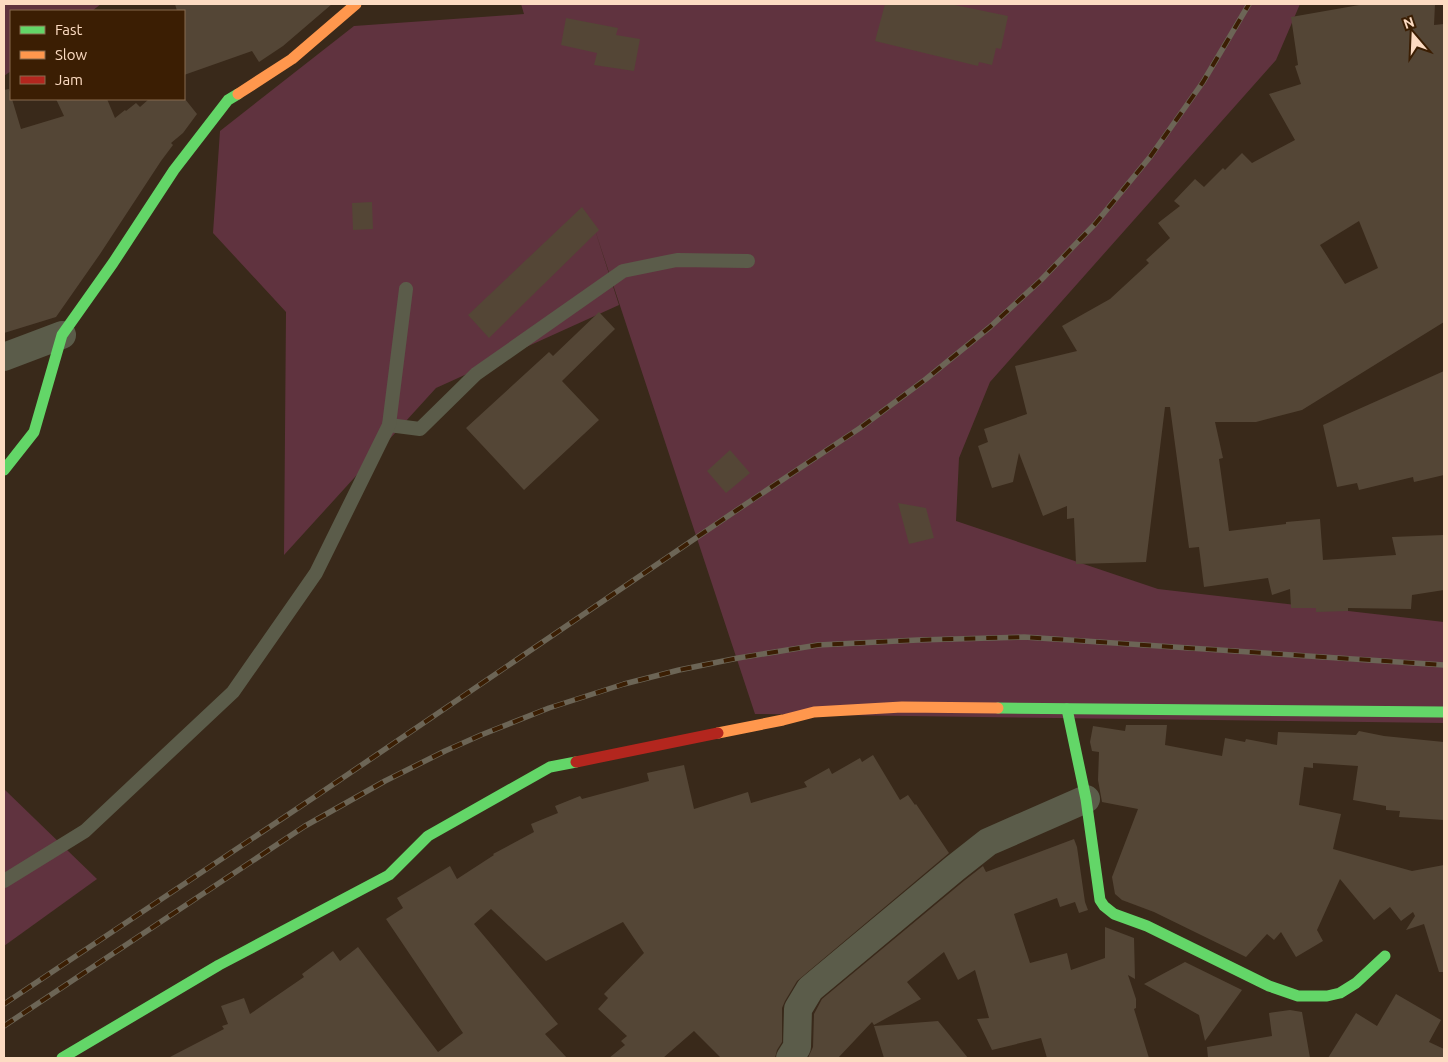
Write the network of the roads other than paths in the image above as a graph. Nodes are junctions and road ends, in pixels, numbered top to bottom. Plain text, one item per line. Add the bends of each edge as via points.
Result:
1 (356, 4) edge
2 (748, 261) dead end
3 (406, 289) dead end
4 (62, 335) junction
5 (4, 357) edge
6 (389, 425) junction
7 (4, 470) edge
8 (1067, 710) junction
9 (1444, 712) edge
10 (1086, 799) junction
11 (4, 881) edge
12 (1385, 956) dead end
13 (62, 1058) edge
14 (790, 1058) edge

1 - 4 street via 292,59 228,100 174,170
2 - 6 lane via 677,260 623,271 476,374 420,429
3 - 6 lane
4 - 5 street
4 - 7 street via 34,432
6 - 11 lane via 316,573 232,692 85,831
8 - 9 street
8 - 10 street
8 - 13 street via 849,708 814,712 550,767 428,836 389,875 219,965
10 - 12 street via 1100,900 1114,914 1298,996 1340,993
10 - 14 street via 988,842 810,989 798,1009 797,1047

